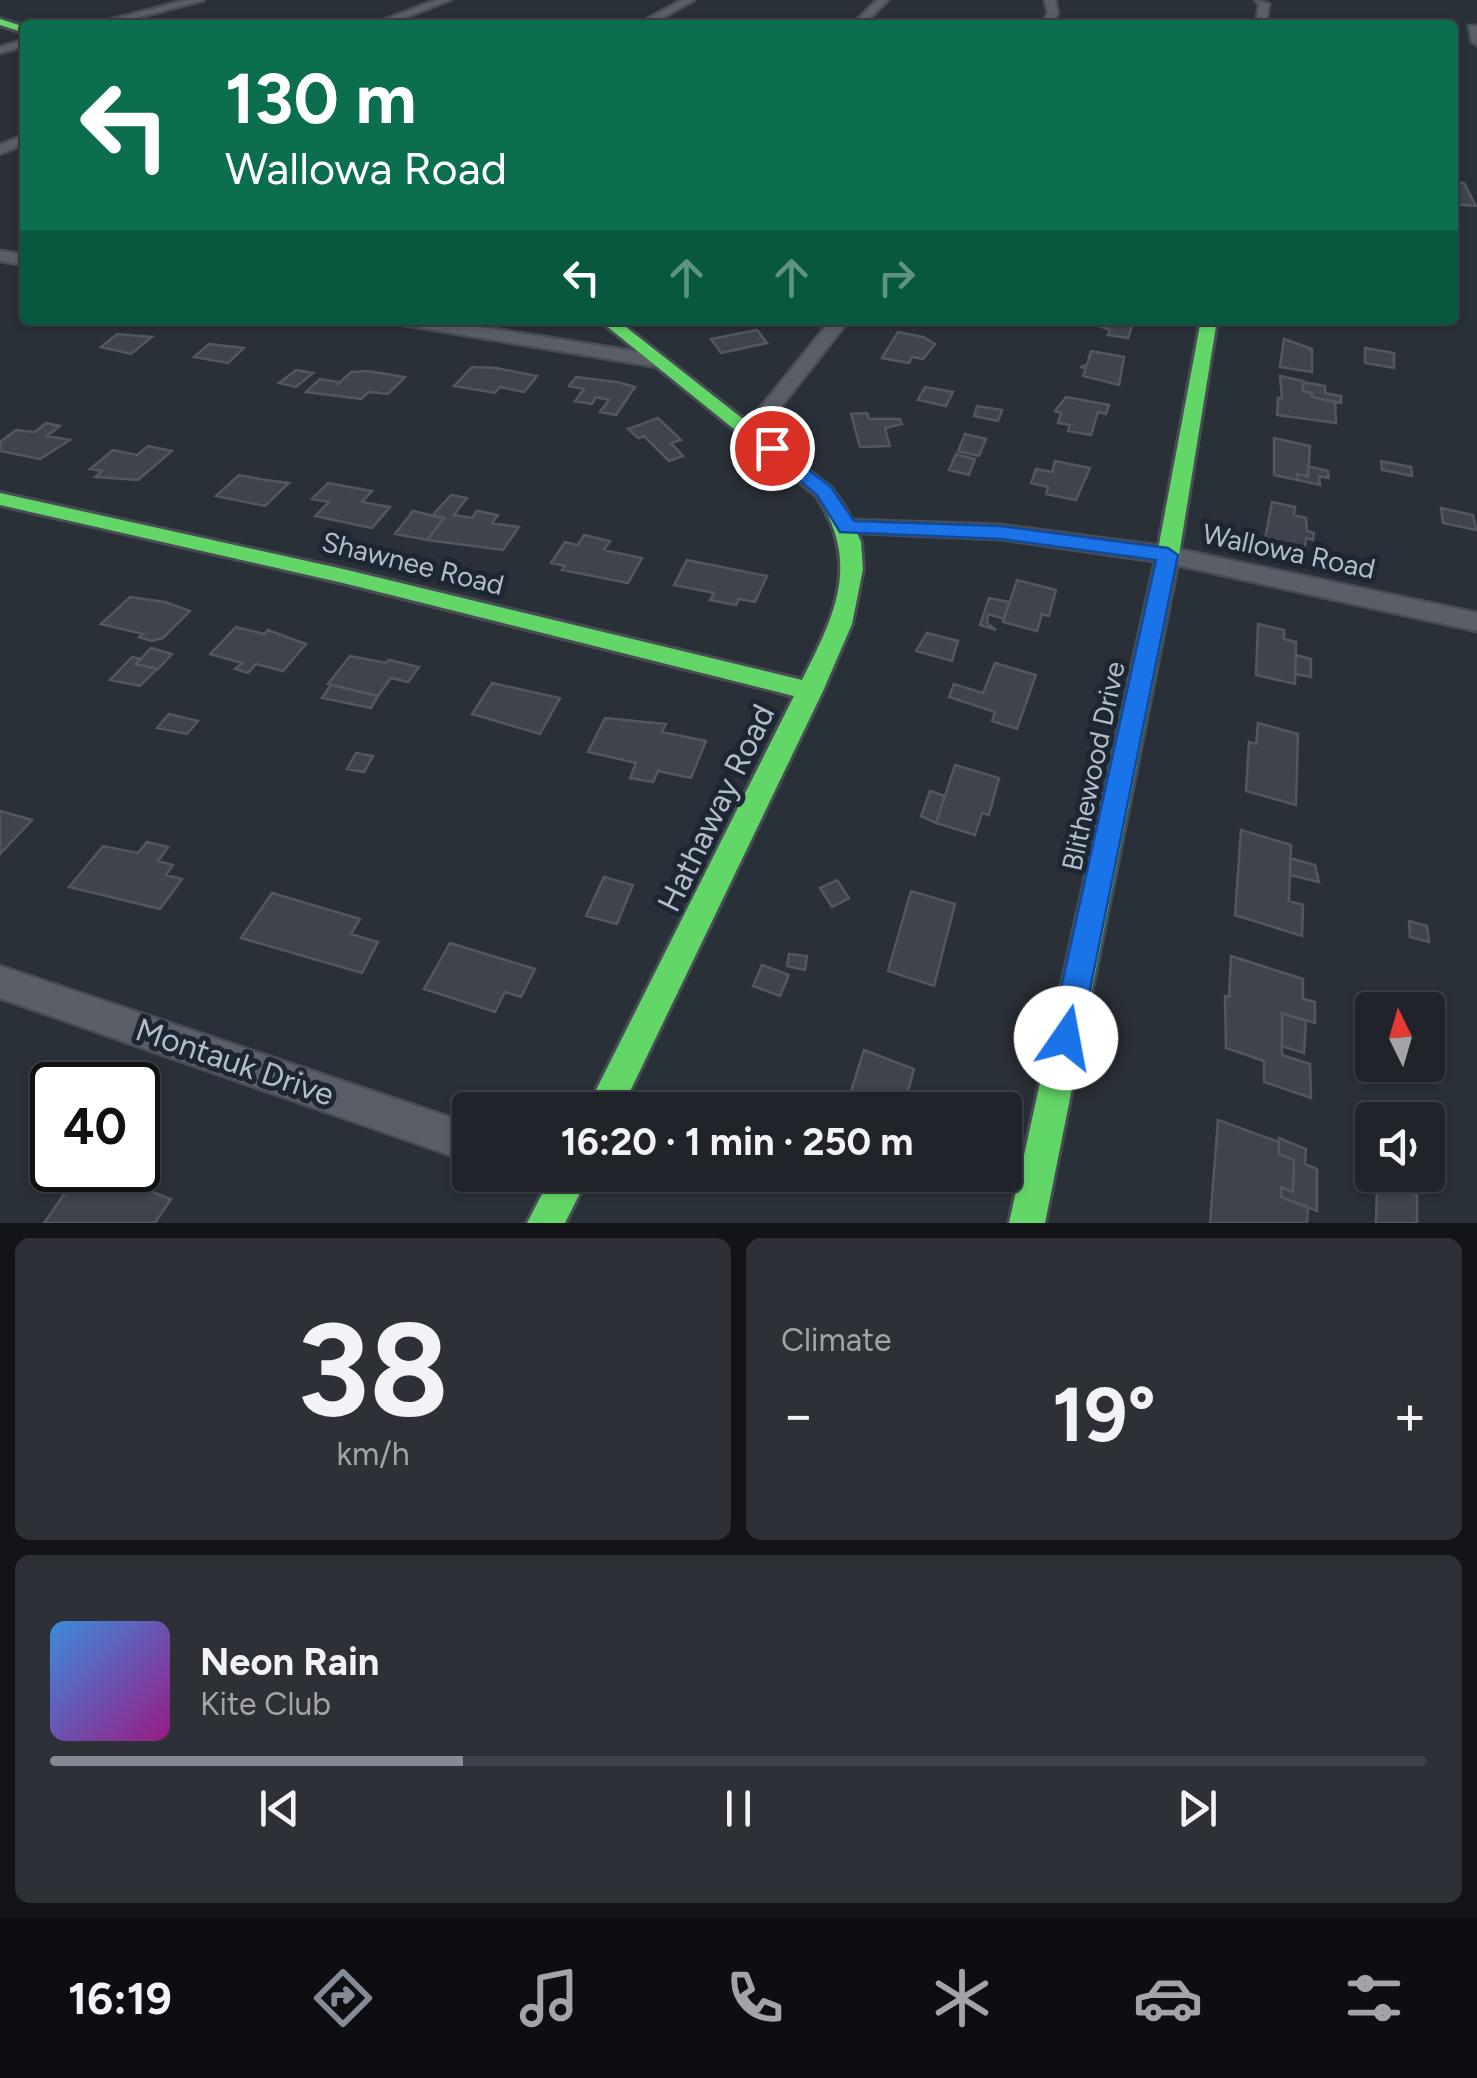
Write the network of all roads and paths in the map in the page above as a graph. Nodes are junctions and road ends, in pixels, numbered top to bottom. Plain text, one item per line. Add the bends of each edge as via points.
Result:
1 (199, 0) edge
2 (445, 0) edge
3 (690, 0) edge
4 (883, 0) edge
5 (117, 20) edge
6 (390, 20) edge
7 (652, 20) edge
8 (861, 20) edge
9 (1472, 28) dead end
10 (1477, 42) edge
11 (435, 325) edge
12 (612, 325) edge
13 (836, 325) edge
14 (1208, 325) edge
15 (658, 361) junction
16 (752, 432) junction
17 (0, 499) edge
18 (848, 527) junction
19 (1168, 555) junction
20 (1477, 622) edge
21 (810, 691) junction
22 (0, 982) edge
23 (612, 1092) edge
24 (452, 1136) edge
25 (561, 1192) edge
26 (545, 1223) edge
27 (1027, 1223) edge

1 - 5 street
2 - 6 street
3 - 7 street
4 - 8 street
9 - 10 street
11 - 15 street
12 - 15 street
13 - 16 street
14 - 19 street, Blithewood Drive
15 - 16 street
16 - 18 street via 824,492
17 - 21 street, Shawnee Road
18 - 19 street, Wallowa Road via 1001,532
18 - 21 street, Hathaway Road via 854,579
19 - 20 street, Wallowa Road
19 - 27 street, Blithewood Drive
21 - 23 street, Hathaway Road
22 - 24 street, Montauk Drive
25 - 26 street

